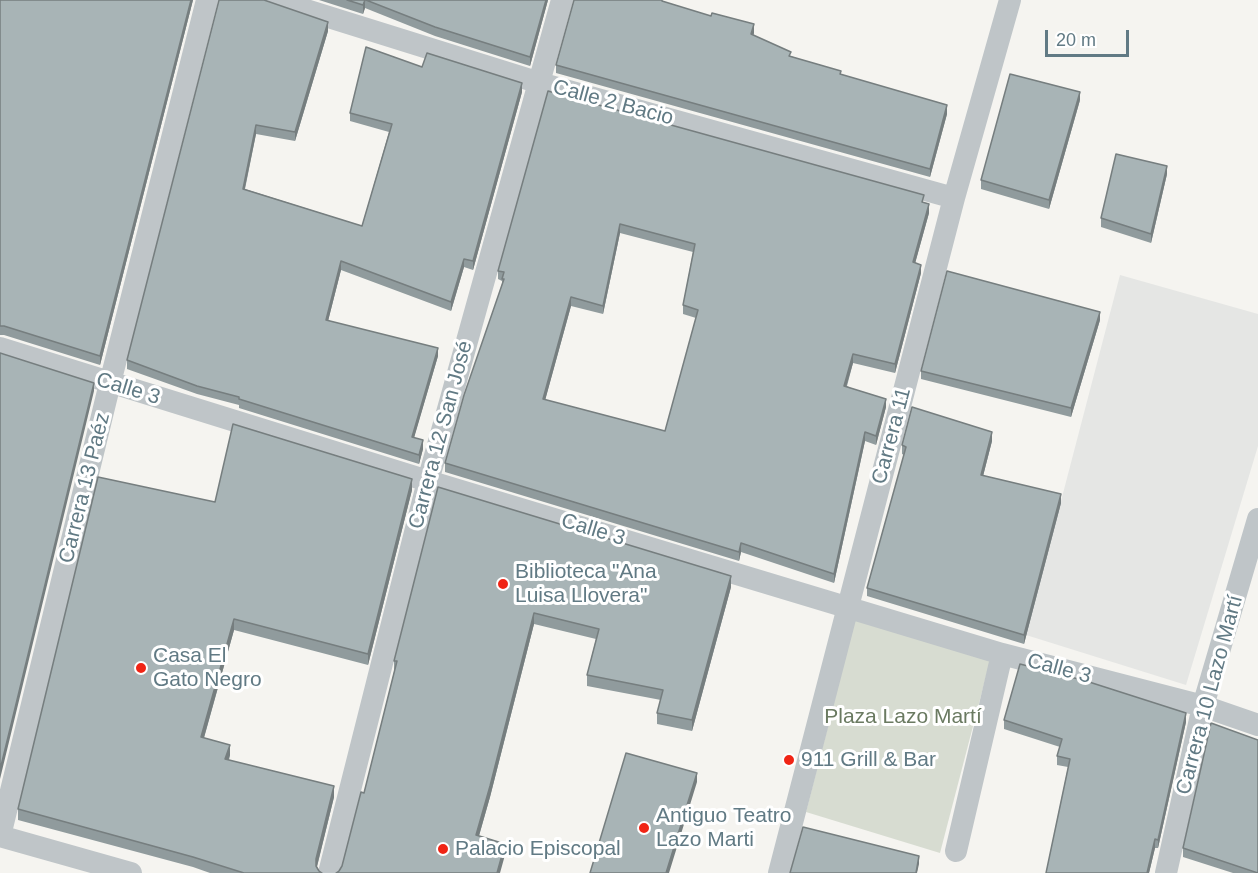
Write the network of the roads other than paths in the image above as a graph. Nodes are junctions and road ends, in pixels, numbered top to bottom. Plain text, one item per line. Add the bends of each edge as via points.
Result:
1 (207, 0) edge
2 (274, 0) edge
3 (562, 0) edge
4 (1010, 0) edge
5 (540, 83) junction
6 (954, 198) junction
7 (0, 348) edge
8 (110, 383) junction
9 (428, 481) junction
10 (1258, 519) edge
11 (848, 606) junction
12 (1002, 654) junction
13 (1203, 706) junction
14 (1258, 725) edge
15 (0, 836) edge
16 (956, 851) dead end
17 (131, 873) edge
18 (329, 873) edge
19 (779, 873) edge
20 (1167, 873) edge

1 - 8 street, Carrera 13 Paéz
2 - 5 street, Calle 2 Bacio
3 - 5 street, Carrera 12 San José
4 - 6 street, Carrera 11
5 - 6 street, Calle 2 Bacio
5 - 9 street, Carrera 12 San José
6 - 11 street, Carrera 11
7 - 8 street, Calle 3
8 - 9 street, Calle 3
8 - 15 street, Carrera 13 Paéz
9 - 11 street, Calle 3
9 - 18 street, Carrera 12 San José
10 - 13 street, Carrera 10 Lazo Martí
11 - 12 street, Calle 3
11 - 19 street, Carrera 11
12 - 13 street, Calle 3
12 - 16 street
13 - 14 street, Calle 3
13 - 20 street, Carrera 10 Lazo Martí
15 - 17 street

